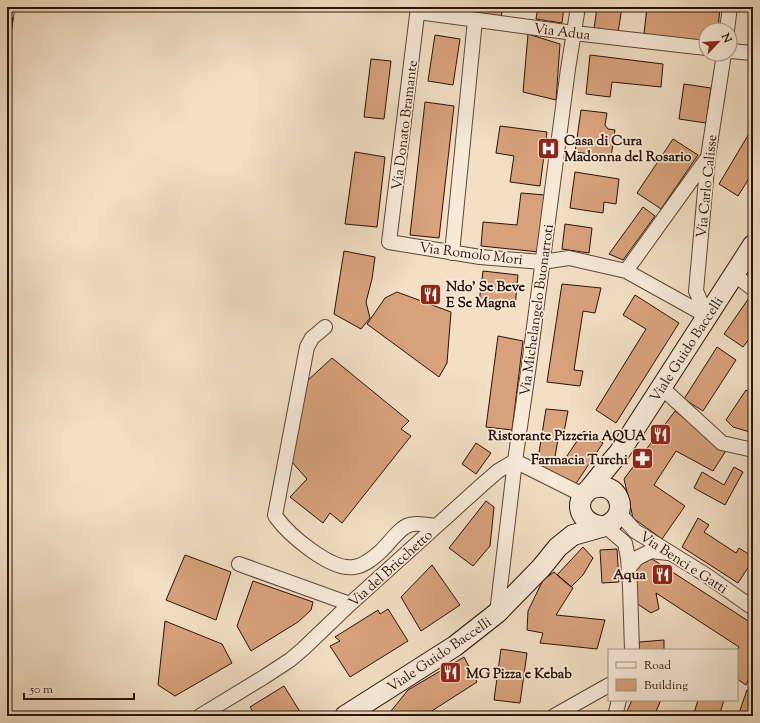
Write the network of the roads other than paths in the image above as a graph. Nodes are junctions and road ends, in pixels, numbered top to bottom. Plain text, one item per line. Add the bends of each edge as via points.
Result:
1 (578, 7) edge
2 (730, 7) edge
3 (418, 9) edge
4 (475, 20) junction
5 (728, 22) edge
6 (574, 33) junction
7 (698, 47) edge
8 (738, 52) edge
9 (753, 53) edge
10 (723, 62) edge
11 (708, 157) junction
12 (389, 242) joint
13 (753, 244) edge
14 (452, 253) junction
15 (542, 262) junction
16 (626, 271) junction
17 (734, 274) junction
18 (753, 289) edge
19 (707, 316) junction
20 (325, 327) dead end
21 (661, 387) junction
22 (753, 450) edge
23 (619, 453) junction
24 (515, 461) junction
25 (614, 492) junction
26 (584, 498) junction
27 (608, 522) junction
28 (436, 526) junction
29 (558, 547) junction
30 (671, 553) junction
31 (239, 564) dead end
32 (629, 568) junction
33 (350, 604) junction
34 (753, 608) edge
35 (497, 613) junction
36 (632, 649) edge
37 (608, 686) edge
38 (619, 701) edge
39 (559, 715) edge
40 (200, 716) edge
41 (345, 716) edge
42 (615, 716) edge

1 - 6 street, Via Michelangelo Buonarroti
2 - 5 street
3 - 4 street, Via Adua
3 - 12 street, Via Donato Bramante
4 - 6 street, Via Adua
4 - 14 street
6 - 7 street, Via Adua
6 - 15 street, Via Michelangelo Buonarroti
8 - 9 street
10 - 11 street, Via Carlo Calisse
11 - 16 street
11 - 19 street, Via Carlo Calisse via 696,290
12 - 14 street, Via Romolo Mori
13 - 17 main road, Viale Guido Baccelli
14 - 15 street, Via Romolo Mori
15 - 16 street, Via Romolo Mori via 569,258
15 - 24 street, Via Michelangelo Buonarroti
16 - 19 street, Via Romolo Mori
17 - 18 street
17 - 19 main road, Viale Guido Baccelli
19 - 21 main road, Viale Guido Baccelli
20 - 28 street via 312,338 307,348 276,517 300,542 318,555 342,567 353,568 382,551 410,524
21 - 22 street via 722,443
21 - 23 main road, Viale Guido Baccelli
23 - 25 main road, Viale Guido Baccelli
23 - 26 main road, Viale Guido Baccelli
24 - 26 street
24 - 28 street, Via del Bricchetto via 494,475
24 - 35 street, Via Michelangelo Buonarroti
25 - 26 main road via 605,487 595,487
25 - 27 main road, Viale Guido Baccelli via 620,506
26 - 27 main road via 583,516 586,520 590,524
26 - 29 main road, Viale Guido Baccelli via 564,531
27 - 29 main road, Viale Guido Baccelli via 573,535
27 - 30 street, Via Benci e Gatti via 636,531
27 - 32 street via 625,543
28 - 33 street, Via del Bricchetto
29 - 35 main road, Viale Guido Baccelli
30 - 32 street via 651,551 637,558
30 - 34 street, Via Benci e Gatti
31 - 33 street
32 - 36 street
33 - 40 street, Via del Bricchetto via 290,660
35 - 41 main road, Viale Guido Baccelli via 455,646
37 - 39 street
38 - 42 street

